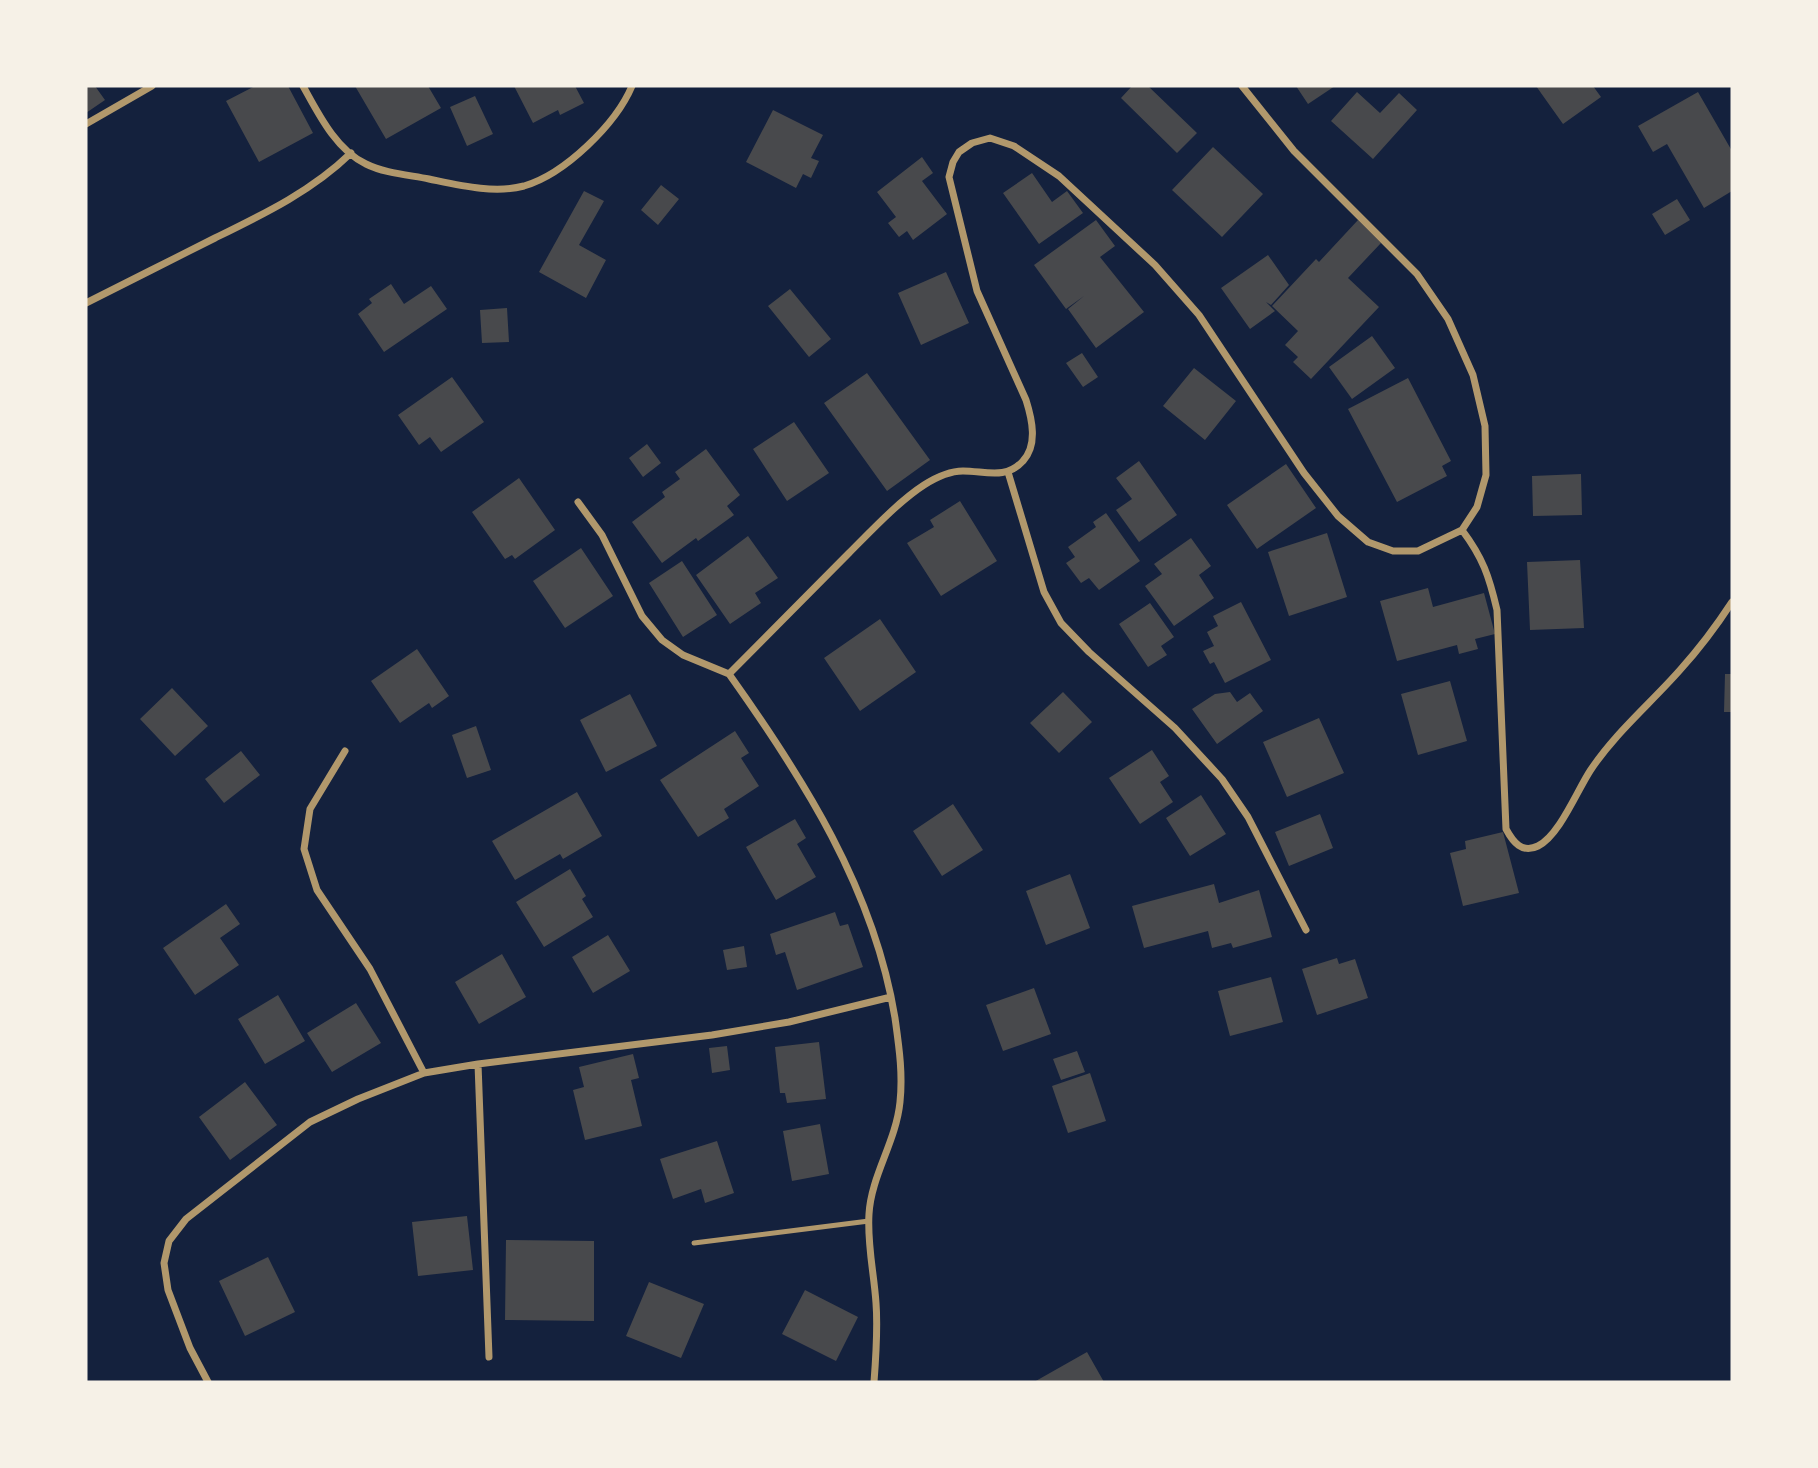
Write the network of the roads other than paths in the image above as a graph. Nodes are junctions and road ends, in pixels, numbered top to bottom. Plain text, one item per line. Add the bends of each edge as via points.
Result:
1 (152, 86) edge
2 (303, 86) edge
3 (632, 86) edge
4 (1242, 86) edge
5 (86, 124) edge
6 (351, 153) junction
7 (86, 303) edge
8 (1008, 472) junction
9 (578, 502) dead end
10 (1462, 530) junction
11 (1732, 602) edge
12 (729, 674) junction
13 (345, 751) dead end
14 (1306, 930) dead end
15 (891, 997) junction
16 (478, 1064) junction
17 (424, 1073) junction
18 (869, 1222) junction
19 (694, 1243) dead end
20 (489, 1357) dead end
21 (208, 1382) edge
22 (874, 1382) edge

1 - 5 street
2 - 6 street via 318,114
3 - 6 street via 604,131 577,155 524,186 470,187 375,167
4 - 10 street via 1294,150 1417,274 1448,319 1473,375 1485,426 1486,475 1477,508
6 - 7 street via 306,190 269,211
8 - 10 street via 1028,452 1032,419 977,291 949,177 960,152 990,138 1014,146 1059,176 1155,265 1199,315 1304,473 1338,516 1368,542 1393,551 1418,551
8 - 12 street via 946,473 922,486
8 - 14 street via 1044,592 1061,623 1175,728 1222,779 1248,817
9 - 12 street via 602,534 642,616 662,640 683,655
10 - 11 street via 1479,552 1497,610 1506,829 1521,848 1541,845 1553,832 1604,751 1682,669
12 - 15 street via 816,805 872,924
13 - 17 street via 310,809 304,849 317,890 370,969
15 - 16 street via 712,1035
15 - 18 street via 902,1063 900,1102
16 - 17 street
16 - 20 street
17 - 21 street via 310,1122 186,1219 169,1241 164,1263 169,1290
18 - 19 lane
18 - 22 street via 876,1305

